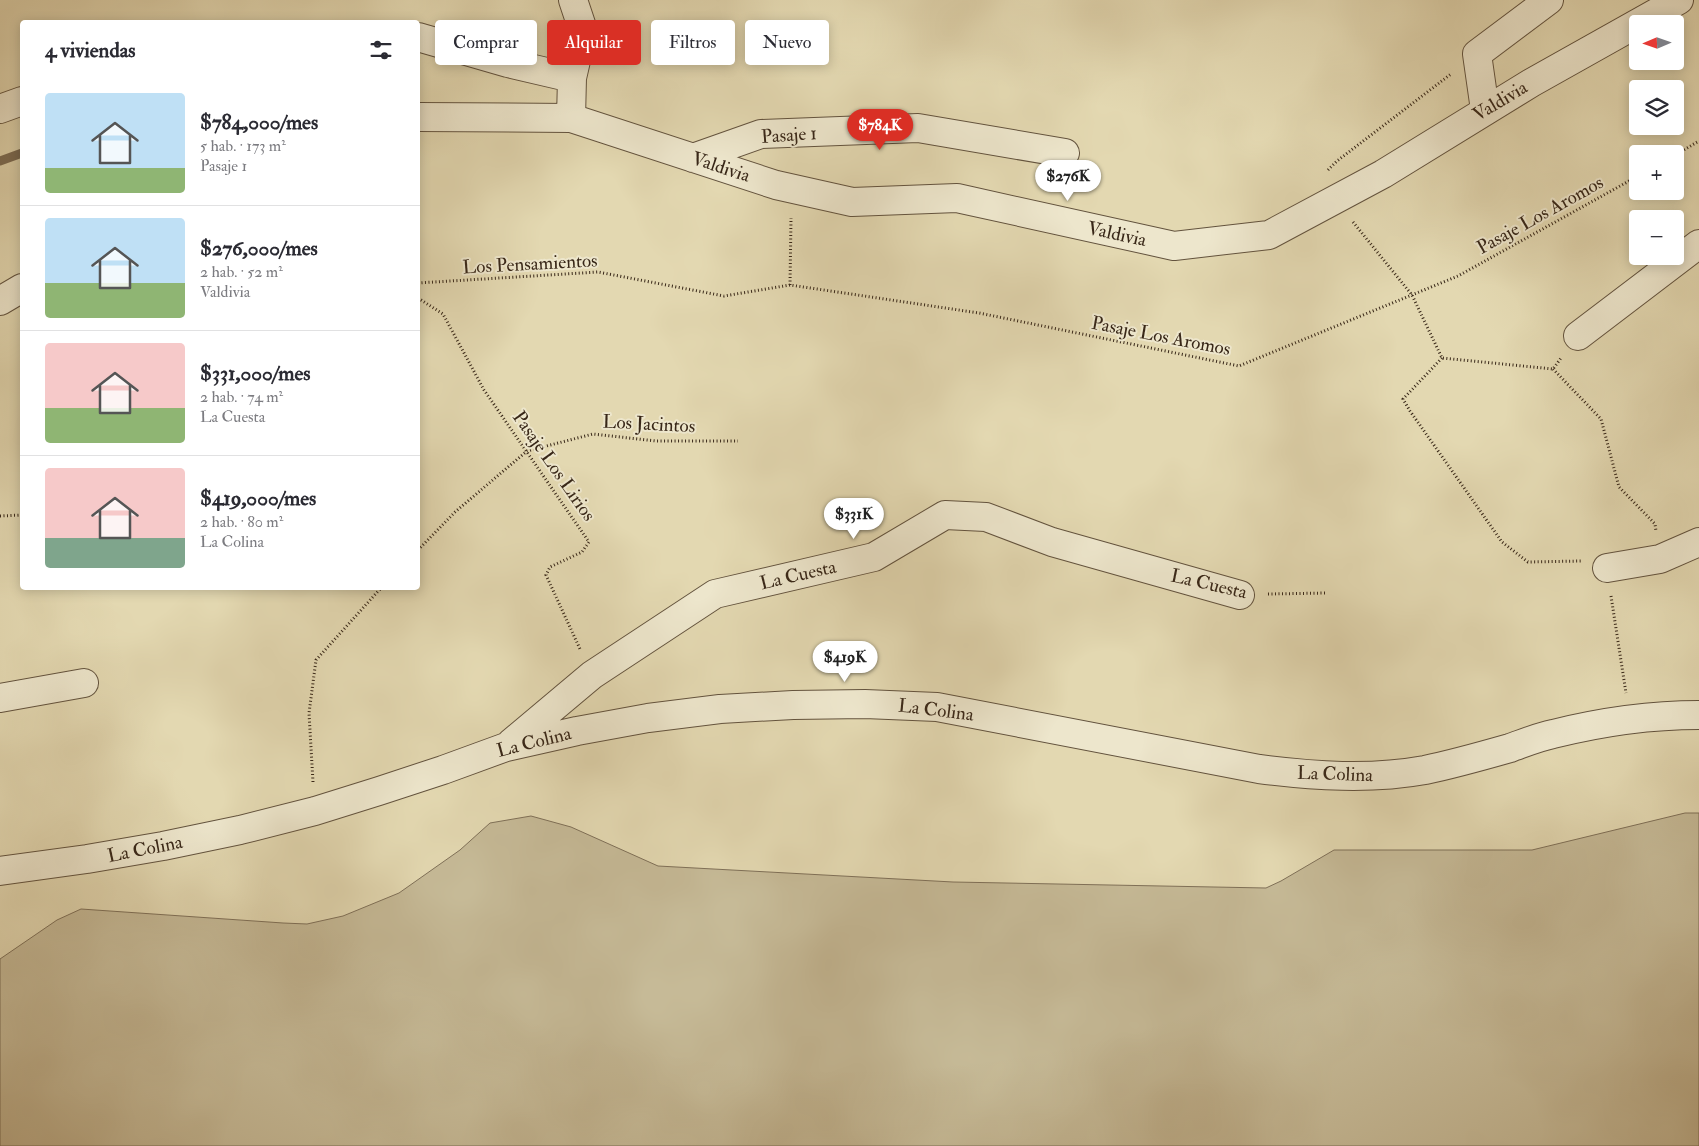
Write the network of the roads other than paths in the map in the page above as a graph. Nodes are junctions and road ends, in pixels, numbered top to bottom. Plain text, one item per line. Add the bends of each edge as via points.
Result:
1 (573, 0) edge
2 (1549, 0) edge
3 (1679, 0) edge
4 (420, 38) edge
5 (572, 78) junction
6 (20, 102) edge
7 (0, 109) edge
8 (1485, 110) junction
9 (420, 117) edge
10 (571, 118) junction
11 (1065, 153) dead end
12 (693, 158) junction
13 (1699, 244) edge
14 (20, 289) edge
15 (0, 301) edge
16 (1578, 336) road end
17 (1699, 542) edge
18 (1607, 568) road end
19 (1240, 595) road end
20 (84, 683) dead end
21 (0, 698) edge
22 (1699, 716) edge
23 (506, 747) junction
24 (0, 871) edge

1 - 5 street via 584,30
2 - 8 street via 1478,54
3 - 8 street, Valdivia
4 - 5 street
5 - 10 street
6 - 7 street
8 - 12 street, Valdivia via 1383,174 1269,235 1174,246 957,198 852,202 792,188
9 - 10 street, Valdivia
10 - 12 street, Valdivia
11 - 12 street, Pasaje 1 via 918,128 760,134
13 - 16 street
14 - 15 street
17 - 18 street via 1660,559
19 - 23 street, La Cuesta via 1052,542 986,517 945,515 874,557 716,594 592,675
20 - 21 street
22 - 23 street, La Colina via 1630,718 1590,725 1468,760 1377,776 1269,770 937,707 865,704 793,704 648,718
23 - 24 street, La Colina via 314,811 240,830 87,860

